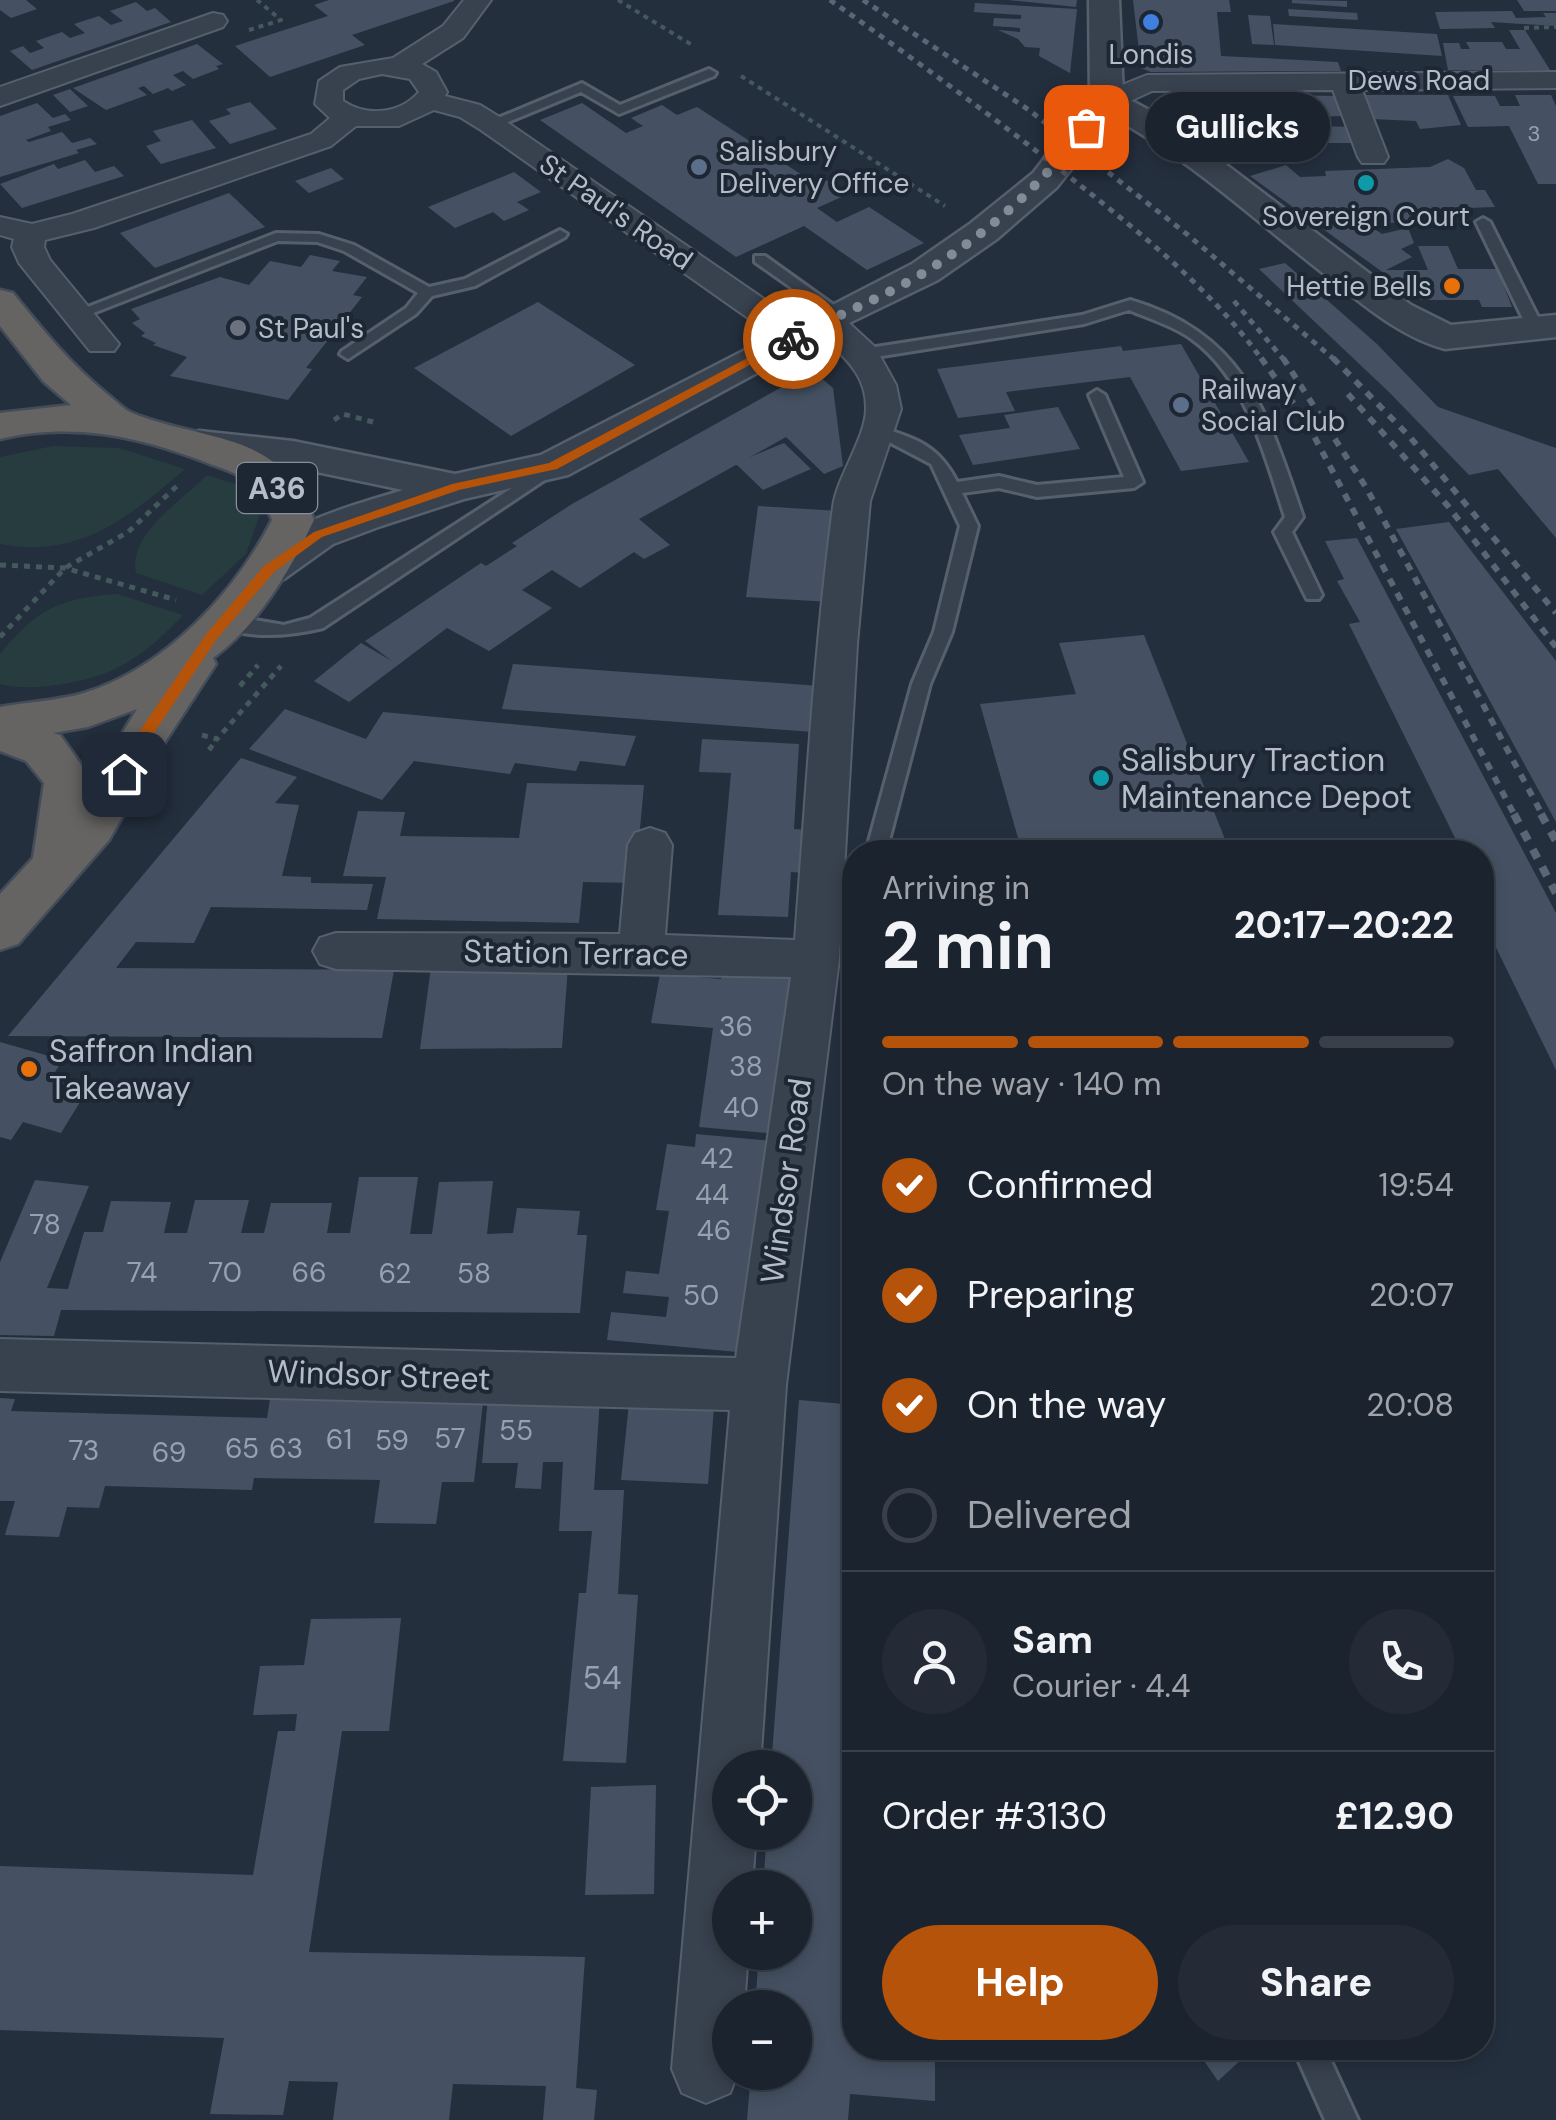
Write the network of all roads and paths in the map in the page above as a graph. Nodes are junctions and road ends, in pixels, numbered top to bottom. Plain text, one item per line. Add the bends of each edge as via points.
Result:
1 (478, 0) edge
2 (618, 0) edge
3 (1104, 0) edge
4 (212, 21) dead end
5 (1524, 28) dead end
6 (1556, 28) edge
7 (696, 48) dead end
8 (1298, 54) dead end
9 (398, 66) junction
10 (727, 67) dead end
11 (709, 73) dead end
12 (1437, 79) junction
13 (1344, 81) junction
14 (1556, 81) edge
15 (0, 96) edge
16 (428, 100) junction
17 (1106, 101) junction
18 (349, 117) junction
19 (492, 124) junction
20 (1374, 157) dead end
21 (1483, 222) dead end
22 (15, 229) edge
23 (984, 231) junction
24 (560, 234) dead end
25 (760, 260) dead end
26 (427, 292) junction
27 (0, 301) edge
28 (78, 314) junction
29 (820, 324) junction
30 (1546, 328) edge
31 (102, 344) dead end
32 (348, 354) dead end
33 (863, 354) junction
34 (1097, 395) dead end
35 (119, 424) junction
36 (0, 426) edge
37 (878, 432) junction
38 (195, 459) junction
39 (553, 466) junction
40 (456, 487) junction
41 (954, 488) junction
42 (0, 565) edge
43 (65, 568) junction
44 (269, 569) junction
45 (1313, 596) dead end
46 (208, 620) junction
47 (0, 637) edge
48 (265, 656) dead end
49 (284, 663) dead end
50 (232, 695) dead end
51 (210, 721) dead end
52 (0, 724) edge
53 (0, 732) edge
54 (217, 739) junction
55 (209, 750) dead end
56 (879, 840) edge
57 (650, 844) dead end
58 (58, 861) junction
59 (0, 930) edge
60 (336, 951) dead end
61 (641, 953) junction
62 (816, 959) junction
63 (0, 1366) edge
64 (759, 1386) junction
65 (1314, 2060) edge
66 (706, 2068) dead end
67 (1342, 2120) edge

1 - 9 street via 453,32
2 - 7 path
3 - 17 street
4 - 15 street
5 - 6 path
8 - 12 street via 1431,62
9 - 16 street via 424,75 433,92
9 - 18 street via 350,73 330,88 329,104
10 - 23 path
11 - 19 lane via 619,110 582,87
12 - 13 street, Dews Road
12 - 14 street, Dews Road
13 - 17 street, Dews Road via 1147,82
13 - 20 street
16 - 18 street via 394,117
16 - 19 street, St Paul's Road
17 - 23 street via 1045,180
17 - 30 street via 1195,156 1398,312 1445,337
18 - 22 street via 320,140 82,221
19 - 29 street, St Paul's Road
21 - 30 lane
22 - 28 street
23 - 29 street via 925,272
24 - 26 lane via 470,283
25 - 29 lane
26 - 28 lane via 349,248 309,236 276,237
26 - 32 lane via 411,312
27 - 35 highway, A36 via 57,373
28 - 31 street
29 - 33 street, Windsor Road
29 - 39 street
33 - 37 street, Windsor Road via 883,398
33 - 45 lane via 1084,319 1130,305 1195,334 1219,354 1265,432 1294,517 1283,532
34 - 41 lane via 1134,482 1037,491 1000,482
35 - 36 highway, A36 via 72,418
35 - 38 highway, A36
37 - 41 lane via 938,460
37 - 62 street, Windsor Road via 852,501
38 - 40 street via 293,454
38 - 43 path via 128,532
38 - 44 highway, A36 via 259,469 285,496 293,520
39 - 40 street
39 - 46 lane via 316,623 284,631
40 - 44 street via 318,534
41 - 56 lane via 969,526
42 - 43 path
43 - 46 path
43 - 47 path
44 - 46 highway, A36
46 - 52 highway, A36 via 136,691 88,710
46 - 58 highway, A36 via 91,827
48 - 50 path
49 - 54 path
51 - 54 path via 198,734
53 - 58 highway via 43,748 69,780
54 - 55 path
57 - 61 street
58 - 59 highway, A36
60 - 61 street, Station Terrace
61 - 62 street, Station Terrace
62 - 64 street, Windsor Road
63 - 64 street, Windsor Street
64 - 66 street, Windsor Road
65 - 67 lane

